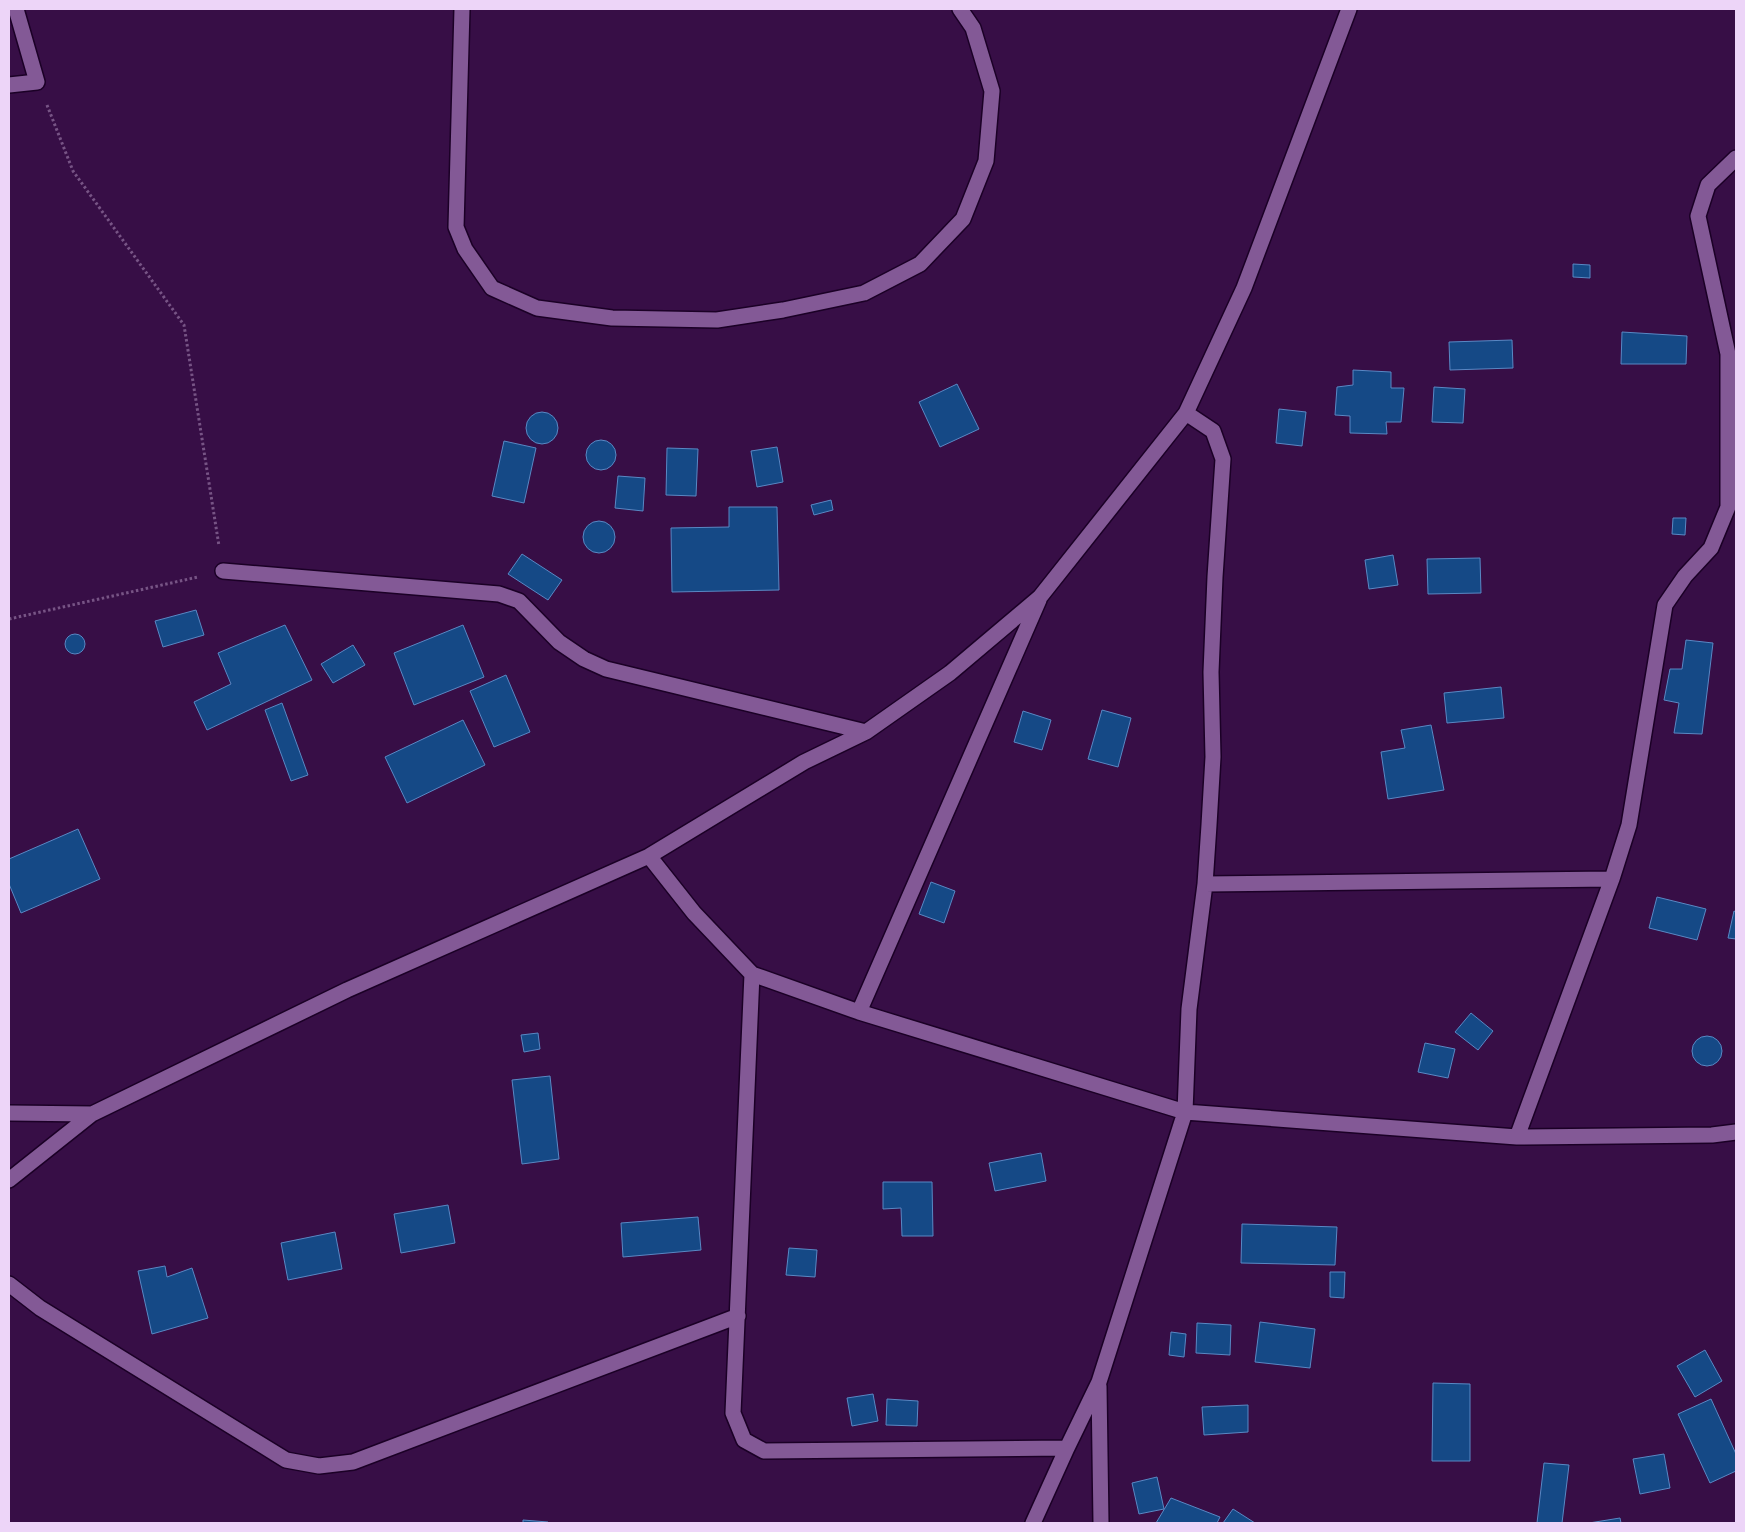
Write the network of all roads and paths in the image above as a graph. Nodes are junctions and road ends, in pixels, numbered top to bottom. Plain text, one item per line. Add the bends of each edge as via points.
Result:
1 (16, 9) edge
2 (462, 9) edge
3 (960, 9) edge
4 (1349, 9) edge
5 (38, 82) junction
6 (9, 85) edge
7 (1736, 158) edge
8 (1186, 413) junction
9 (224, 571) junction
10 (1040, 597) junction
11 (9, 619) edge
12 (866, 732) junction
13 (649, 856) junction
14 (1612, 878) junction
15 (1205, 884) junction
16 (752, 974) junction
17 (859, 1012) junction
18 (1185, 1112) junction
19 (9, 1113) edge
20 (92, 1114) junction
21 (1736, 1132) edge
22 (1517, 1137) junction
23 (9, 1180) edge
24 (9, 1284) edge
25 (738, 1316) junction
26 (1099, 1382) junction
27 (1067, 1448) junction
28 (1033, 1523) edge
29 (1101, 1523) edge

1 - 5 street
2 - 3 street via 456,227 465,250 492,288 537,308 612,318 717,320 864,293 920,264 963,220 986,161 992,91 973,28
4 - 8 street via 1244,288
5 - 6 street
5 - 9 path via 73,170 184,325
7 - 14 street via 1708,185 1698,216 1728,354 1728,507 1712,548 1685,576 1665,605 1629,824
8 - 10 street
8 - 15 street via 1213,431 1222,458 1211,672 1213,757
9 - 11 path
9 - 12 street via 499,594 519,600 559,642 606,669
10 - 12 street via 950,673
10 - 17 street
12 - 13 street via 804,762
13 - 16 street via 694,914
13 - 20 street via 347,990
14 - 15 street
14 - 22 street
15 - 18 street via 1189,1009
16 - 17 street
16 - 25 street
17 - 18 street
18 - 22 street
18 - 26 street
19 - 20 street
20 - 23 street
21 - 22 street
24 - 25 street via 40,1308 286,1460 319,1466 353,1462
25 - 27 street via 733,1413 744,1440 764,1450
26 - 27 street
26 - 29 street
27 - 28 street

